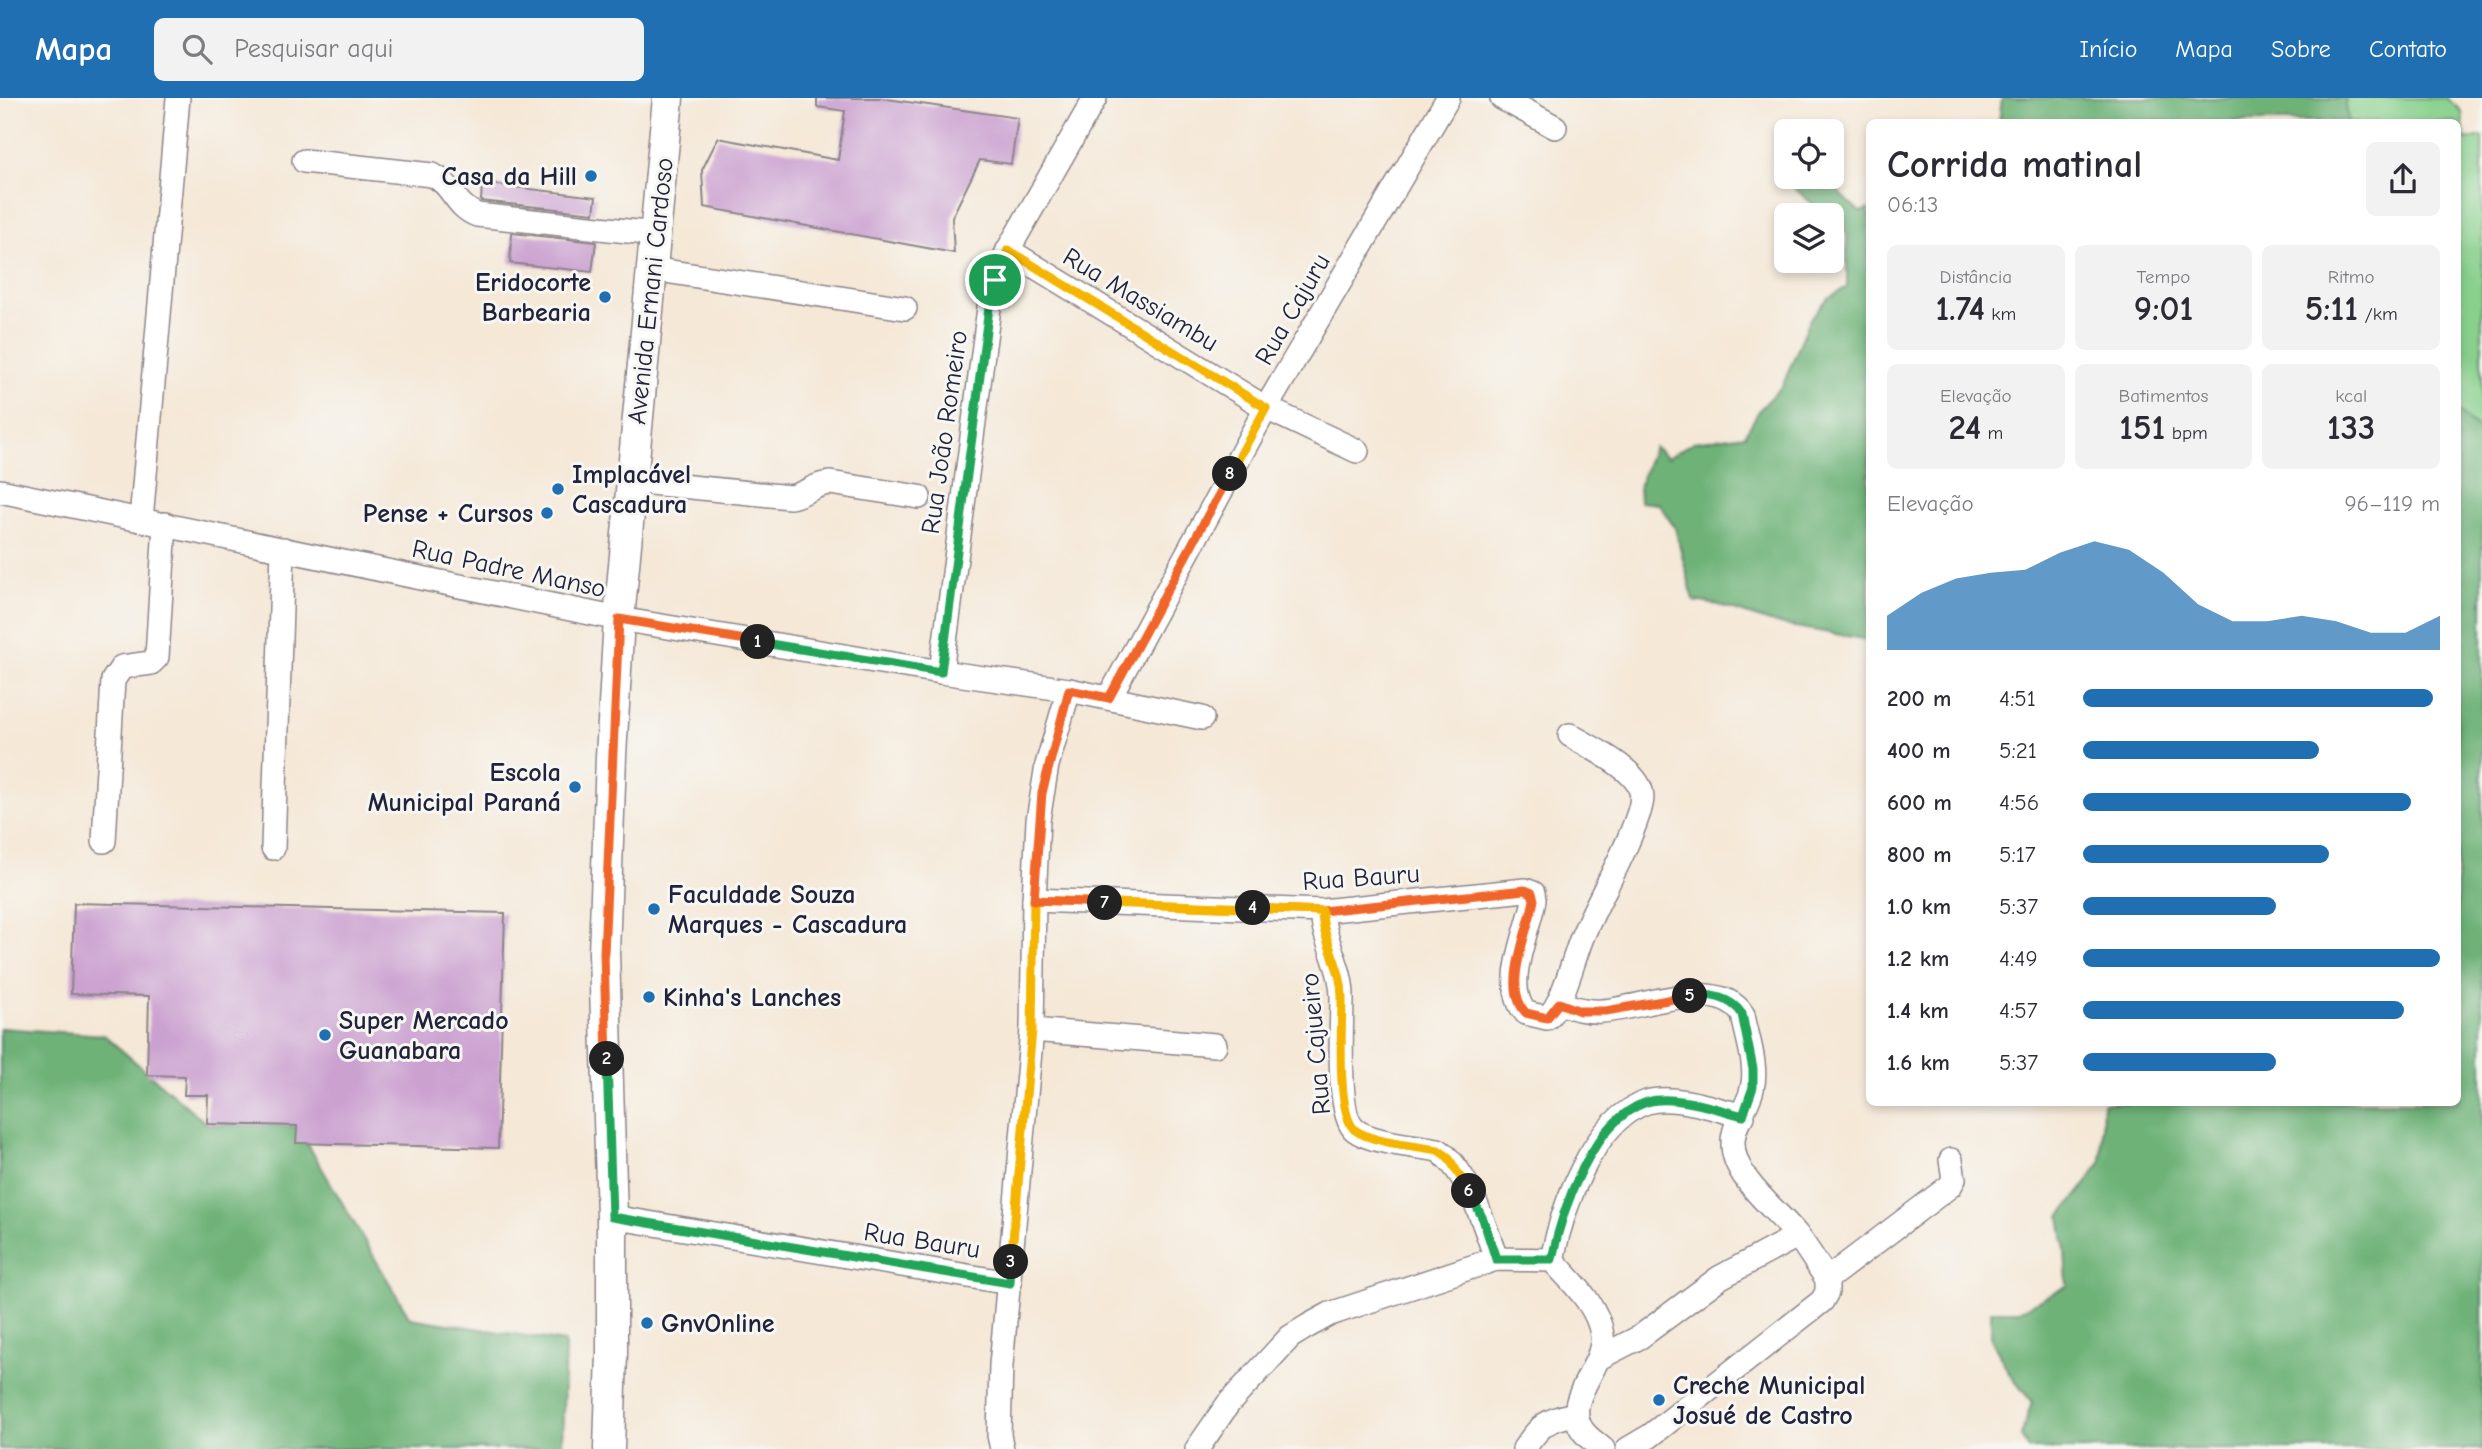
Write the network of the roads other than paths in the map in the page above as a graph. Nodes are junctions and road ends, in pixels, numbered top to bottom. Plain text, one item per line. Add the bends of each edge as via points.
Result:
1 (178, 98) edge
2 (668, 98) edge
3 (1095, 98) edge
4 (1448, 98) edge
5 (1502, 98) edge
6 (1555, 127) dead end
7 (304, 161) dead end
8 (656, 234) junction
9 (1008, 250) junction
10 (652, 269) junction
11 (905, 307) dead end
12 (1266, 408) junction
13 (1357, 452) dead end
14 (631, 481) junction
15 (0, 491) edge
16 (919, 497) dead end
17 (141, 520) junction
18 (165, 524) junction
19 (283, 550) junction
20 (619, 619) junction
21 (941, 672) junction
22 (1069, 690) junction
23 (1109, 698) junction
24 (1202, 718) dead end
25 (1570, 735) dead end
26 (104, 841) dead end
27 (273, 848) dead end
28 (1034, 900) junction
29 (1322, 911) junction
30 (1559, 1003) junction
31 (1032, 1030) junction
32 (1216, 1045) dead end
33 (1743, 1116) junction
34 (1951, 1160) dead end
35 (612, 1217) junction
36 (1797, 1236) junction
37 (1496, 1259) junction
38 (1552, 1259) junction
39 (1827, 1279) junction
40 (1010, 1283) junction
41 (1599, 1358) junction
42 (1576, 1414) junction
43 (608, 1449) edge
44 (1002, 1449) edge
45 (1197, 1449) edge
46 (1524, 1449) edge
47 (1603, 1449) edge
48 (1628, 1449) edge

1 - 17 street
2 - 8 main road, Avenida Ernani Cardoso
3 - 9 street, Rua João Romeiro
4 - 12 street, Rua Cajuru
5 - 6 street
7 - 8 street via 432,175 445,183 460,205 477,215
8 - 10 main road, Avenida Ernani Cardoso
9 - 12 street, Rua Massiambu
9 - 21 street, Rua João Romeiro via 989,308
10 - 11 street
10 - 14 main road, Avenida Ernani Cardoso
12 - 13 street, Rua Massiambu
12 - 23 street, Rua Cajuru
14 - 16 street via 790,497 830,483
14 - 20 main road, Avenida Ernani Cardoso
15 - 17 street, Rua Padre Manso
17 - 18 street, Rua Padre Manso
18 - 19 street, Rua Padre Manso
18 - 26 street via 158,654 151,663 121,667 113,680
19 - 20 street, Rua Padre Manso
19 - 27 street
20 - 21 street, Rua Padre Manso
20 - 35 main road, Avenida Ernani Cardoso via 604,953
21 - 22 street, Rua Padre Manso
22 - 23 street, Rua Padre Manso
22 - 28 street, Rua Bauru via 1042,793
23 - 24 street, Rua Padre Manso
25 - 30 street via 1633,778 1642,801
28 - 29 street, Rua Bauru
28 - 31 street, Rua Bauru
29 - 30 street, Rua Bauru via 1525,890 1534,900 1515,978 1519,1002 1526,1013 1543,1019 1550,1017
29 - 37 street, Rua Cajueiro via 1324,933 1342,978 1343,1085 1351,1125 1366,1136 1438,1150 1448,1157 1476,1204
30 - 33 street via 1594,1012 1700,994 1730,1002 1742,1014 1753,1069 1753,1087
31 - 32 street
31 - 40 street, Rua Bauru
33 - 36 street via 1732,1143 1740,1169
33 - 38 street via 1697,1104 1660,1101 1647,1102 1615,1122 1568,1201
34 - 39 street via 1954,1179 1950,1186
35 - 40 street, Rua Bauru
35 - 43 main road, Avenida Ernani Cardoso
36 - 39 street
36 - 41 street via 1719,1278 1640,1337
37 - 38 street
37 - 45 street via 1330,1314 1290,1337 1228,1404
38 - 41 street via 1594,1310 1602,1331
39 - 48 street via 1822,1301
40 - 44 street via 999,1394
41 - 42 street
42 - 46 street via 1538,1427
42 - 47 street via 1584,1432

